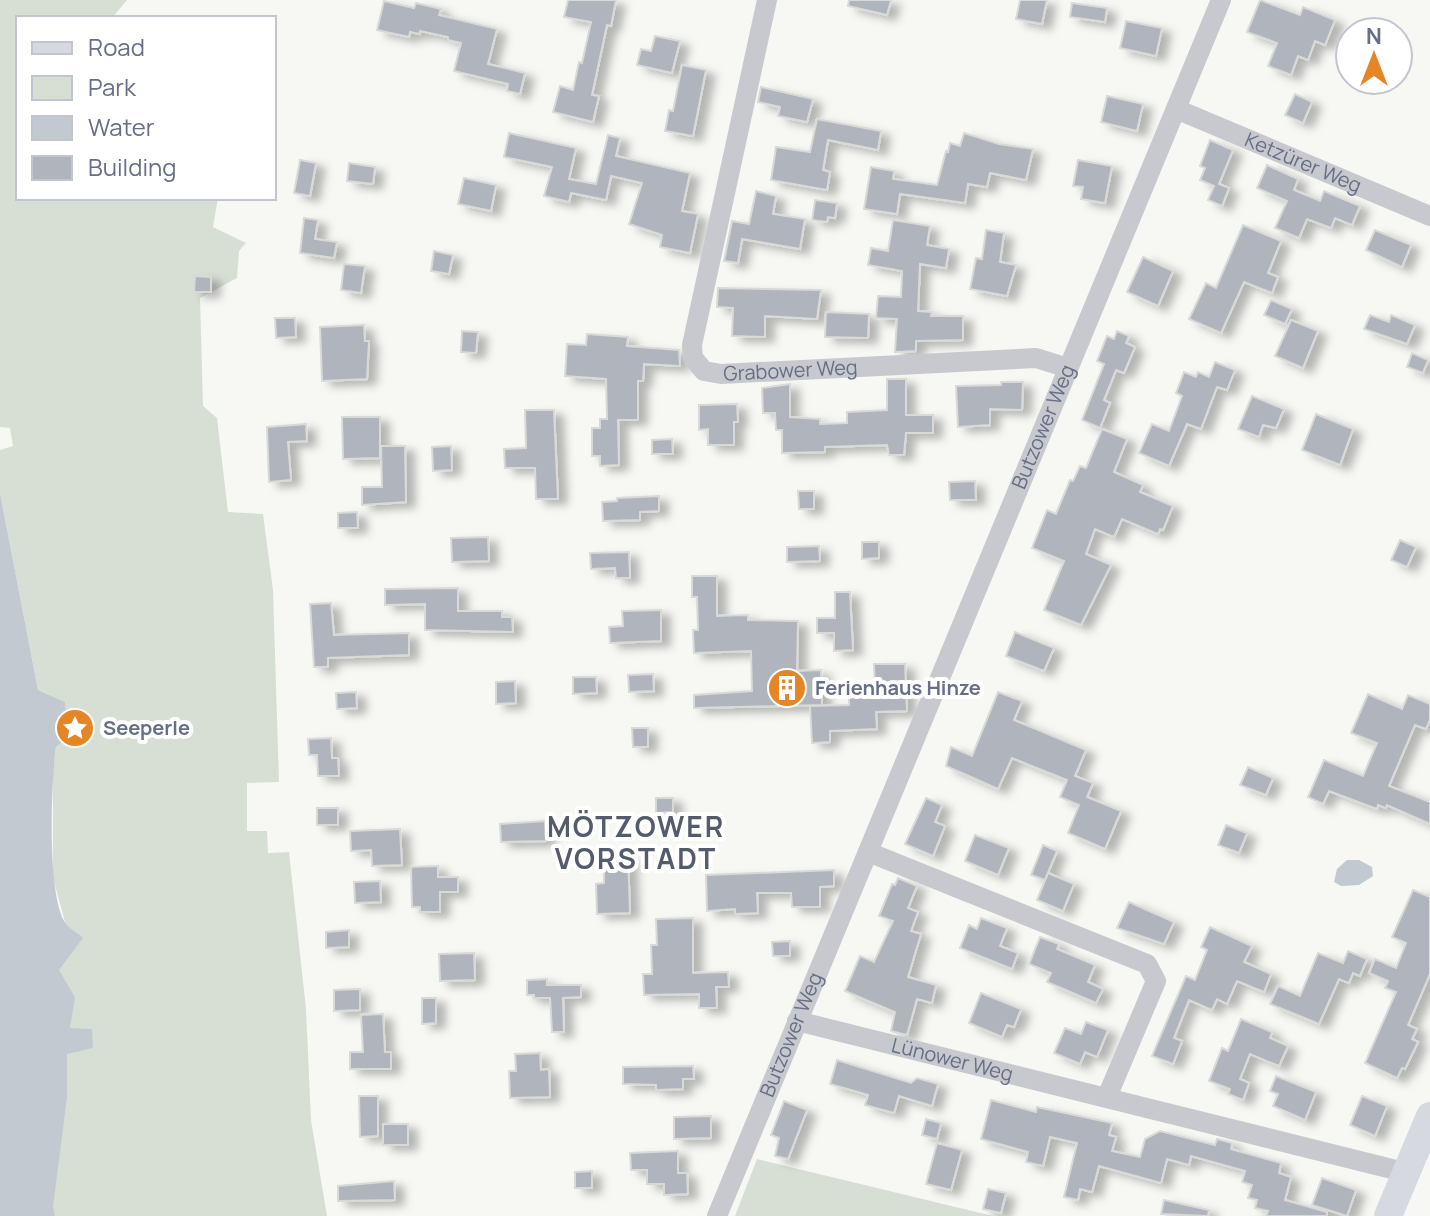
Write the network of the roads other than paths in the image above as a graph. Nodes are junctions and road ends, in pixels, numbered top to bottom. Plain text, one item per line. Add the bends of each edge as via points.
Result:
1 (767, 0) edge
2 (1221, 0) edge
3 (1176, 109) junction
4 (1430, 216) edge
5 (1068, 368) junction
6 (868, 852) junction
7 (797, 1021) junction
8 (1107, 1097) junction
9 (1430, 1116) edge
10 (1404, 1172) junction
11 (717, 1216) edge
12 (1388, 1216) edge

1 - 5 street, Grabower Weg via 693,358 704,371 721,374 1036,358
2 - 3 street, Butzower Weg
3 - 4 street, Ketzürer Weg
3 - 5 street, Butzower Weg
5 - 6 street, Butzower Weg
6 - 7 street, Butzower Weg
6 - 8 street via 1147,964 1156,981
7 - 8 street, Lünower Weg
7 - 11 street, Butzower Weg
8 - 10 street, Lünower Weg
9 - 10 main road
10 - 12 main road

